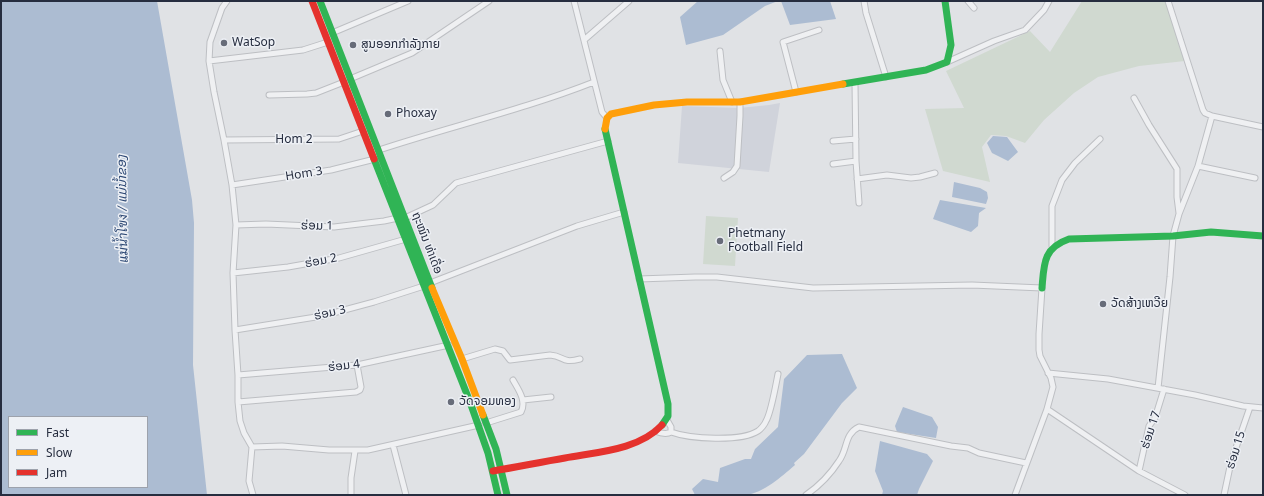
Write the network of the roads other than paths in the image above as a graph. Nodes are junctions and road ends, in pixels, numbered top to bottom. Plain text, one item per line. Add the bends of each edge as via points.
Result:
1 (227, 1) edge
2 (312, 1) edge
3 (320, 1) edge
4 (408, 1) edge
5 (490, 1) edge
6 (574, 1) edge
7 (629, 1) edge
8 (864, 1) edge
9 (945, 1) edge
10 (968, 1) edge
11 (1049, 1) edge
12 (1168, 1) edge
13 (974, 8) dead end
14 (818, 30) dead end
15 (332, 34) junction
16 (584, 40) junction
17 (328, 42) junction
18 (720, 51) dead end
19 (209, 61) junction
20 (947, 62) junction
21 (886, 77) junction
22 (347, 80) junction
23 (594, 82) junction
24 (855, 83) junction
25 (796, 92) junction
26 (269, 95) dead end
27 (1134, 98) dead end
28 (732, 102) junction
29 (740, 102) junction
30 (1212, 116) junction
31 (607, 118) junction
32 (1263, 127) edge
33 (363, 131) junction
34 (856, 139) junction
35 (1100, 139) dead end
36 (224, 140) junction
37 (608, 141) junction
38 (833, 141) dead end
39 (375, 154) junction
40 (856, 161) junction
41 (833, 164) dead end
42 (1198, 166) junction
43 (935, 173) dead end
44 (724, 178) dead end
45 (1255, 178) dead end
46 (857, 179) junction
47 (232, 185) junction
48 (859, 204) dead end
49 (624, 212) junction
50 (1179, 214) junction
51 (401, 218) junction
52 (236, 225) junction
53 (1173, 236) junction
54 (1263, 236) edge
55 (406, 239) junction
56 (1052, 246) junction
57 (233, 273) junction
58 (639, 280) junction
59 (427, 284) junction
60 (1042, 288) junction
61 (235, 330) junction
62 (449, 345) junction
63 (462, 359) junction
64 (580, 359) dead end
65 (357, 365) junction
66 (1048, 373) junction
67 (778, 374) dead end
68 (238, 375) junction
69 (513, 380) dead end
70 (1161, 389) junction
71 (551, 397) dead end
72 (523, 400) junction
73 (238, 402) junction
74 (1250, 407) junction
75 (1263, 408) edge
76 (1047, 409) junction
77 (666, 420) junction
78 (482, 424) junction
79 (655, 431) junction
80 (671, 432) junction
81 (393, 445) junction
82 (252, 447) junction
83 (355, 451) junction
84 (1026, 463) junction
85 (501, 470) junction
86 (493, 471) junction
87 (1139, 471) junction
88 (253, 495) edge
89 (351, 495) edge
90 (406, 495) edge
91 (498, 495) edge
92 (507, 495) edge
93 (806, 495) edge
94 (1015, 495) edge
95 (1183, 495) edge
96 (1224, 495) edge

1 - 19 street via 210,42
2 - 17 street, ຖະໝົນ ທ່າເດື່ອ
3 - 15 street, ຖະໝົນ ທ່າເດື່ອ
4 - 15 street
5 - 22 street via 412,53
6 - 16 street
7 - 16 street
8 - 21 street
9 - 20 street via 951,45
10 - 13 street
11 - 20 street via 1025,30
12 - 30 street via 1204,110
14 - 25 street via 782,42
15 - 22 street, ຖະໝົນ ທ່າເດື່ອ
16 - 23 street
17 - 19 street via 303,50
17 - 22 street, ຖະໝົນ ທ່າເດື່ອ
18 - 28 street via 723,80
19 - 36 street
20 - 21 street via 926,70
21 - 24 street
22 - 26 street via 312,93
22 - 33 street, ຖະໝົນ ທ່າເດື່ອ
22 - 39 street, ຖະໝົນ ທ່າເດື່ອ
23 - 31 street via 602,112
23 - 39 street, Hom 3 via 558,96 403,141
24 - 25 street
24 - 34 street
25 - 29 street
27 - 50 street via 1177,169
28 - 29 street
28 - 31 street via 654,105 616,112
29 - 44 street via 737,166
30 - 32 street
30 - 42 street
31 - 37 street via 605,127
33 - 36 street, Hom 2 via 339,139
33 - 39 street, ຖະໝົນ ທ່າເດື່ອ
34 - 38 street
34 - 40 street
35 - 56 street via 1075,163 1062,180 1052,206
36 - 47 street
37 - 49 street
37 - 51 street, ຮ່ອມ 1 via 456,183 433,205
39 - 47 street, Hom 3 via 331,170
39 - 51 street, ຖະໝົນ ທ່າເດື່ອ
40 - 41 street
40 - 46 street
42 - 45 street
42 - 50 street
43 - 46 street via 910,178 887,175
46 - 48 street
47 - 52 street
49 - 58 street
49 - 59 street, ຮ່ອມ 3 via 577,226
50 - 53 street, ຮ່ອມ 17
51 - 52 street, ຮ່ອມ 1 via 334,227
51 - 55 street, ຖະໝົນ ທ່າເດື່ອ
51 - 59 street, ຖະໝົນ ທ່າເດື່ອ
52 - 57 street
53 - 54 street via 1211,232
53 - 56 street via 1069,239
53 - 70 street, ຮ່ອມ 17
55 - 57 street, ຮ່ອມ 2 via 339,258
55 - 59 street, ຖະໝົນ ທ່າເດື່ອ
56 - 60 street via 1044,262
57 - 61 street
58 - 60 street via 717,277 813,288 972,285
58 - 77 street via 669,411
59 - 61 street, ຮ່ອມ 3 via 322,316
59 - 62 street, ຖະໝົນ ທ່າເດື່ອ
59 - 63 street, ຖະໝົນ ທ່າເດື່ອ
60 - 66 street via 1039,344 1040,356
61 - 68 street
62 - 65 street, ຮ່ອມ 4
62 - 78 street, ຖະໝົນ ທ່າເດື່ອ
63 - 64 street via 495,349 503,351 510,360 550,354 565,361
63 - 78 street, ຖະໝົນ ທ່າເດື່ອ
65 - 68 street, ຮ່ອມ 4
65 - 73 street via 360,390 356,392
66 - 70 street via 1108,379
66 - 76 street via 1052,387
67 - 80 street via 767,421 759,430 746,436 721,438 679,435
68 - 73 street
69 - 72 street
70 - 74 street
70 - 87 street, ຮ່ອມ 17
71 - 72 street
72 - 78 street via 521,412
73 - 82 street via 240,421
74 - 75 street
74 - 96 street, ຮ່ອມ 15 via 1231,462
76 - 84 street
76 - 87 street
77 - 79 street
77 - 80 street
78 - 81 street
78 - 85 street, ຖະໝົນ ທ່າເດື່ອ via 496,449
78 - 86 street, ຖະໝົນ ທ່າເດື່ອ
79 - 80 street via 663,434
79 - 85 street via 629,445 611,450
81 - 83 street
81 - 90 street
82 - 83 street via 282,446
82 - 88 street via 249,482
83 - 89 street
84 - 93 street via 979,453 968,448 859,427 850,433 840,460 825,480
84 - 94 street
85 - 86 street
85 - 92 street, ຖະໝົນ ທ່າເດື່ອ
86 - 91 street, ຖະໝົນ ທ່າເດື່ອ
87 - 95 street

